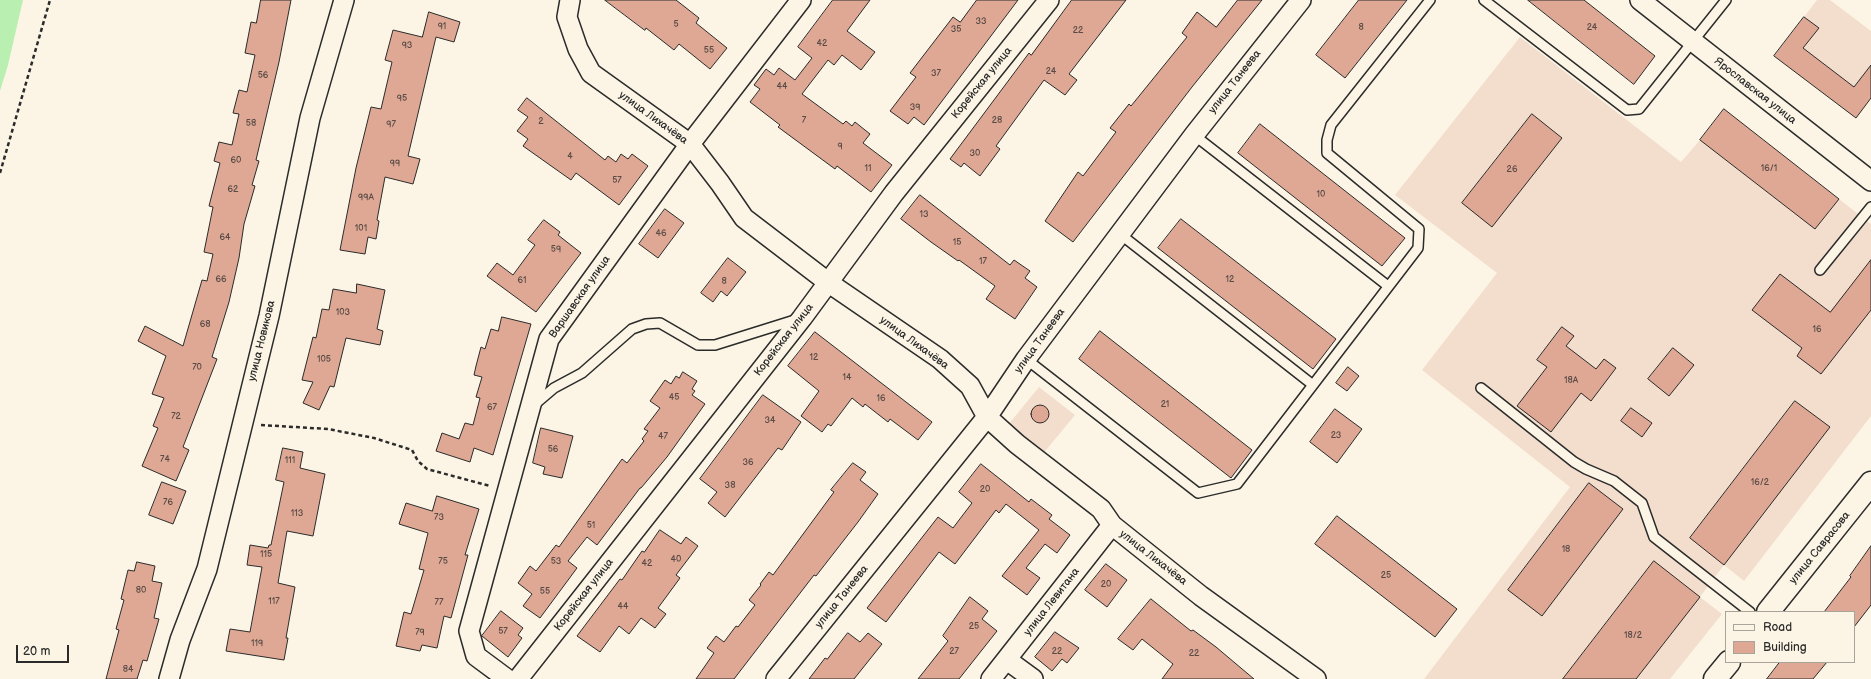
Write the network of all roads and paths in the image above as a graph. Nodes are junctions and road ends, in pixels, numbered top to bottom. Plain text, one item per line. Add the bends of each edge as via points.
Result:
1 (50, 0) edge
2 (344, 0) edge
3 (570, 0) edge
4 (801, 0) edge
5 (1049, 0) edge
6 (1301, 0) edge
7 (1430, 0) edge
8 (1484, 0) edge
9 (1640, 0) edge
10 (1726, 0) edge
11 (1693, 42) junction
12 (1194, 135) junction
13 (690, 144) junction
14 (0, 173) edge
15 (1871, 181) edge
16 (1871, 207) edge
17 (1120, 234) junction
18 (1820, 270) dead end
19 (829, 283) junction
20 (1388, 286) junction
21 (802, 318) junction
22 (1026, 359) junction
23 (1313, 385) junction
24 (1481, 388) dead end
25 (530, 408) junction
26 (987, 417) junction
27 (242, 423) junction
28 (1871, 483) edge
29 (507, 491) junction
30 (1112, 525) junction
31 (1749, 611) edge
32 (1769, 611) edge
33 (1007, 660) junction
34 (1728, 663) edge
35 (168, 679) edge
36 (507, 679) edge
37 (518, 679) edge
38 (776, 679) edge
39 (991, 679) edge
40 (1033, 679) edge
41 (1316, 679) edge
42 (1715, 679) edge

1 - 14 path
2 - 27 street, улица Новикова via 310,118 269,316
3 - 13 street, улица Лихачёва via 567,17 578,49 591,74
4 - 13 street, Варшавская улица
5 - 19 street, Корейская улица via 894,193
6 - 12 street, улица Танеева
7 - 20 lane via 1331,125 1327,140 1327,153 1419,229 1418,248
8 - 11 lane via 1627,110 1640,109
9 - 11 street, Ярославская улица
10 - 11 lane
11 - 15 street, Ярославская улица
12 - 17 street, улица Танеева
12 - 20 lane
13 - 19 street, улица Лихачёва via 744,218
13 - 25 street, Варшавская улица via 550,339
16 - 18 lane
17 - 22 street, улица Танеева
17 - 23 lane
19 - 21 street, Корейская улица
19 - 26 street, улица Лихачёва via 940,359 970,386
20 - 23 lane
21 - 25 lane via 715,345 698,345 660,323 646,324 632,329 582,374 554,388
21 - 37 street, Корейская улица
22 - 23 lane via 1198,493 1237,484
22 - 26 street, улица Танеева
24 - 31 lane via 1574,462 1614,481 1642,503 1654,538
25 - 29 street, Варшавская улица
26 - 30 street, улица Лихачёва via 1017,444 1101,509
26 - 38 street, улица Танеева
27 - 29 path via 328,429 374,438 412,450 418,461 427,469
27 - 35 street, улица Новикова via 207,569
28 - 32 street, улица Саврасова
29 - 36 street, Варшавская улица via 469,631 476,656
30 - 33 street, улица Левитана
30 - 41 street, улица Лихачёва via 1201,596
33 - 39 street, улица Левитана
33 - 40 street
34 - 42 street

